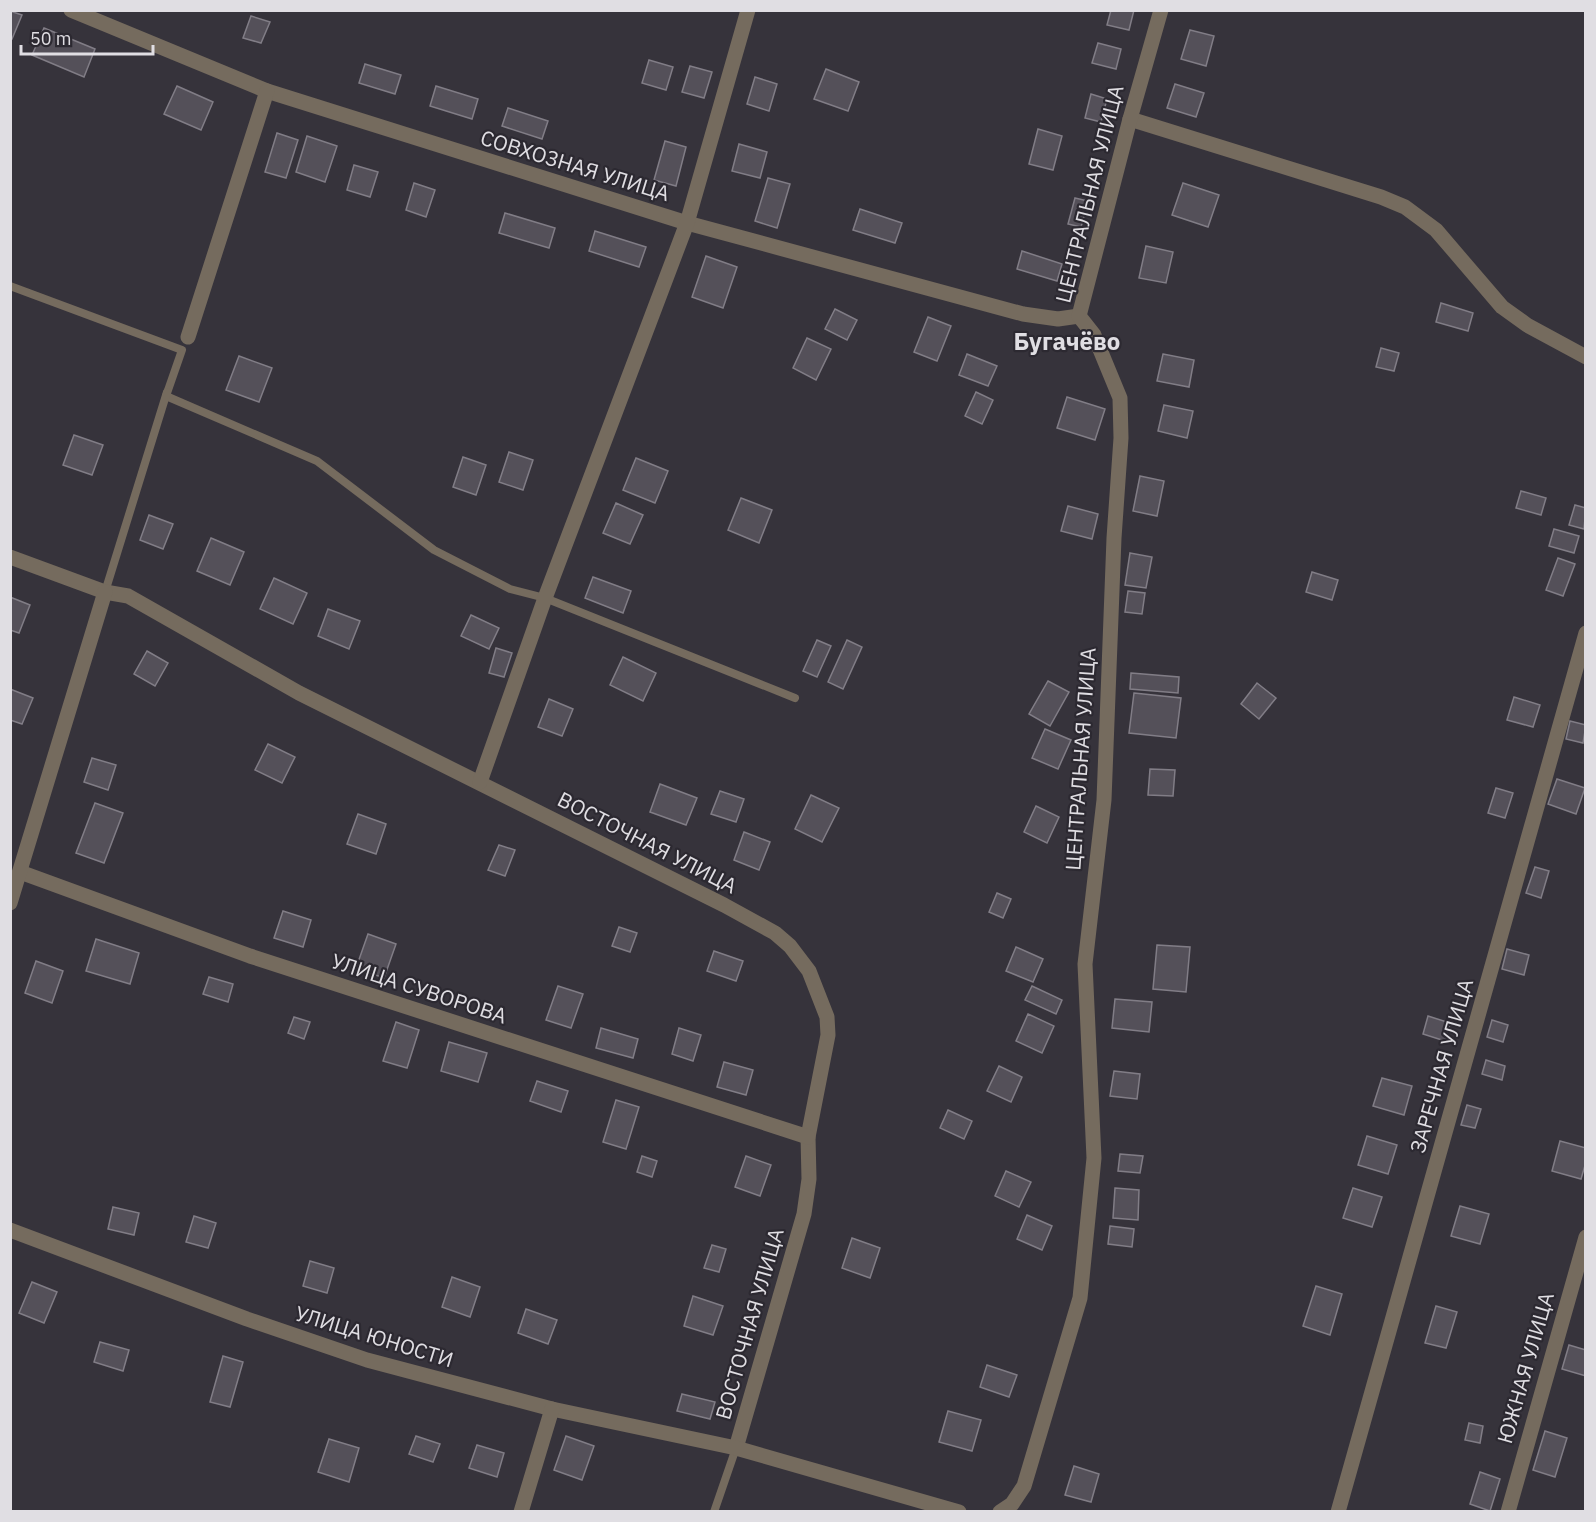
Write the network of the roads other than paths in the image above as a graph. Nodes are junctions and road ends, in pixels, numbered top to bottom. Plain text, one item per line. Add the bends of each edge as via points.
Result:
1 (71, 10) edge
2 (748, 10) edge
3 (1161, 10) edge
4 (267, 91) junction
5 (1130, 119) junction
6 (687, 223) junction
7 (10, 286) edge
8 (1079, 316) junction
9 (185, 343) junction
10 (1586, 357) edge
11 (166, 396) junction
12 (10, 557) edge
13 (105, 592) junction
14 (544, 598) junction
15 (1586, 633) edge
16 (795, 698) dead end
17 (480, 782) junction
18 (20, 872) junction
19 (10, 903) edge
20 (808, 1137) junction
21 (10, 1230) edge
22 (1586, 1237) edge
23 (552, 1409) junction
24 (736, 1448) junction
25 (1024, 1486) junction
26 (521, 1512) edge
27 (714, 1512) edge
28 (959, 1512) edge
29 (1000, 1512) edge
30 (1016, 1512) edge
31 (1338, 1512) edge
32 (1508, 1512) edge

1 - 4 street, СОВХОЗНАЯ УЛИЦА
2 - 6 street
3 - 5 street, ЦЕНТРАЛЬНАЯ УЛИЦА
4 - 6 street, СОВХОЗНАЯ УЛИЦА
4 - 9 street
5 - 8 street, ЦЕНТРАЛЬНАЯ УЛИЦА
5 - 10 street via 1405,207 1436,230 1502,307
6 - 8 street, СОВХОЗНАЯ УЛИЦА via 1023,314 1058,319
6 - 14 street
7 - 9 lane
8 - 25 street, ЦЕНТРАЛЬНАЯ УЛИЦА via 1094,335 1120,398 1121,438 1104,800 1084,964 1094,1158 1080,1298
9 - 11 lane
11 - 13 lane
11 - 14 lane via 317,461 434,550 510,589
12 - 13 street, ВОСТОЧНАЯ УЛИЦА
13 - 17 street, ВОСТОЧНАЯ УЛИЦА via 128,596 299,693
13 - 18 street
14 - 16 lane
14 - 17 street
15 - 31 street, ЗАРЕЧНАЯ УЛИЦА
17 - 20 street, ВОСТОЧНАЯ УЛИЦА via 724,905 775,933 790,946 809,971 827,1017 828,1035
18 - 19 street
18 - 20 street, УЛИЦА СУВОРОВА via 250,956
20 - 24 street, ВОСТОЧНАЯ УЛИЦА via 809,1179 804,1214
21 - 23 street, УЛИЦА ЮНОСТИ via 356,1356
22 - 32 street, ЮЖНАЯ УЛИЦА
23 - 24 street, УЛИЦА ЮНОСТИ
23 - 26 street
24 - 27 lane
24 - 28 street
25 - 29 street, ЦЕНТРАЛЬНАЯ УЛИЦА via 1012,1504
25 - 30 lane

